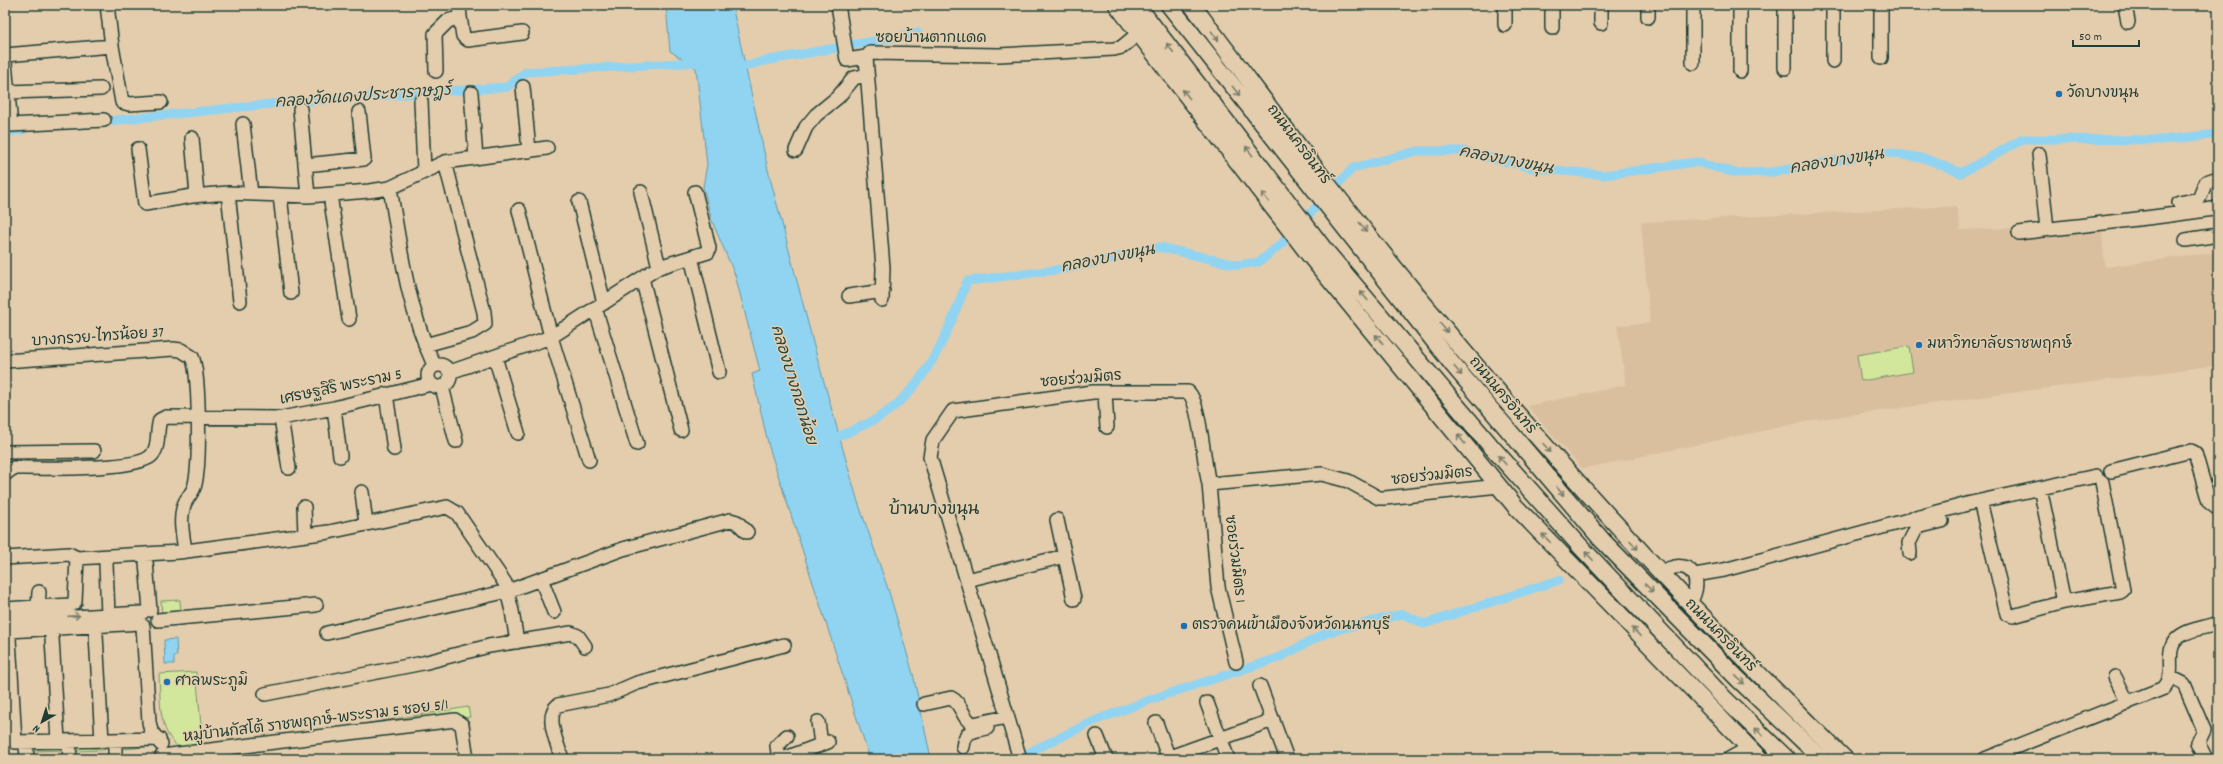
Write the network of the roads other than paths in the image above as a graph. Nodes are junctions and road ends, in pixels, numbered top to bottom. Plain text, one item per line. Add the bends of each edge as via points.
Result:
1 (106, 5) edge
2 (838, 5) edge
3 (1117, 5) edge
4 (1137, 5) edge
5 (1169, 5) edge
6 (1192, 5) edge
7 (1505, 5) edge
8 (1552, 5) edge
9 (1601, 5) edge
10 (1693, 5) edge
11 (1740, 5) edge
12 (1785, 5) edge
13 (1833, 5) edge
14 (1881, 5) edge
15 (2125, 5) edge
16 (459, 11) edge
17 (2128, 22) dead end
18 (1601, 23) dead end
19 (1505, 25) dead end
20 (1552, 28) dead end
21 (522, 33) dead end
22 (1139, 33) junction
23 (112, 46) junction
24 (5, 55) edge
25 (866, 57) junction
26 (1881, 58) dead end
27 (1833, 61) dead end
28 (5, 63) edge
29 (1693, 63) dead end
30 (1785, 68) dead end
31 (436, 71) dead end
32 (1740, 71) dead end
33 (867, 75) junction
34 (523, 88) dead end
35 (101, 89) dead end
36 (8, 92) junction
37 (471, 93) dead end
38 (420, 101) dead end
39 (161, 102) dead end
40 (300, 109) dead end
41 (359, 112) dead end
42 (104, 120) dead end
43 (243, 124) dead end
44 (192, 138) dead end
45 (547, 148) dead end
46 (138, 149) dead end
47 (529, 150) junction
48 (796, 150) dead end
49 (2039, 154) dead end
50 (476, 158) junction
51 (445, 162) junction
52 (305, 165) junction
53 (424, 171) junction
54 (2218, 178) edge
55 (390, 188) junction
56 (1322, 188) junction
57 (641, 192) dead end
58 (695, 192) dead end
59 (228, 193) junction
60 (251, 194) junction
61 (198, 195) junction
62 (280, 195) junction
63 (330, 195) junction
64 (308, 196) junction
65 (579, 202) dead end
66 (1334, 203) junction
67 (2179, 203) dead end
68 (2218, 208) edge
69 (519, 210) dead end
70 (1293, 221) junction
71 (2047, 229) junction
72 (2019, 233) dead end
73 (2218, 236) edge
74 (1305, 237) junction
75 (2186, 240) dead end
76 (691, 257) junction
77 (659, 268) junction
78 (642, 278) junction
79 (291, 293) dead end
80 (849, 296) dead end
81 (240, 301) dead end
82 (600, 305) junction
83 (349, 319) dead end
84 (551, 337) junction
85 (425, 345) junction
86 (495, 357) junction
87 (5, 361) edge
88 (434, 365) junction
89 (450, 372) junction
90 (720, 372) dead end
91 (437, 386) junction
92 (1105, 393) junction
93 (386, 394) junction
94 (334, 408) junction
95 (197, 418) junction
96 (281, 418) junction
97 (1107, 427) dead end
98 (681, 430) dead end
99 (518, 433) dead end
100 (456, 441) dead end
101 (637, 444) dead end
102 (394, 450) dead end
103 (94, 451) dead end
104 (5, 452) edge
105 (340, 456) dead end
106 (588, 460) dead end
107 (289, 468) dead end
108 (5, 474) edge
109 (2099, 479) junction
110 (1209, 484) junction
111 (1499, 486) junction
112 (2040, 488) junction
113 (362, 492) dead end
114 (1980, 501) junction
115 (304, 507) dead end
116 (2218, 508) edge
117 (1057, 520) dead end
118 (1942, 521) dead end
119 (1915, 523) junction
120 (366, 524) junction
121 (747, 532) dead end
122 (305, 534) junction
123 (1602, 540) junction
124 (185, 550) junction
125 (1910, 553) dead end
126 (1065, 556) junction
127 (5, 558) edge
128 (77, 558) junction
129 (146, 562) dead end
130 (106, 564) dead end
131 (1658, 571) junction
132 (1695, 575) junction
133 (541, 579) junction
134 (967, 580) junction
135 (508, 591) junction
136 (39, 592) dead end
137 (1074, 599) dead end
138 (2064, 602) junction
139 (1689, 604) junction
140 (316, 605) dead end
141 (1635, 605) junction
142 (38, 607) junction
143 (554, 612) dead end
144 (108, 615) junction
145 (144, 618) junction
146 (95, 620) junction
147 (6, 623) edge
148 (2218, 623) edge
149 (52, 624) junction
150 (327, 633) dead end
151 (517, 642) junction
152 (784, 645) dead end
153 (585, 646) dead end
154 (1236, 662) dead end
155 (2115, 677) dead end
156 (2170, 677) junction
157 (1260, 686) dead end
158 (265, 694) dead end
159 (1207, 703) dead end
160 (2128, 703) junction
161 (924, 704) dead end
162 (1712, 710) junction
163 (1008, 720) junction
164 (1273, 720) junction
165 (818, 722) dead end
166 (1156, 723) dead end
167 (787, 736) dead end
168 (1097, 736) dead end
169 (9, 738) edge
170 (159, 739) junction
171 (1221, 739) junction
172 (64, 741) junction
173 (108, 741) junction
174 (26, 744) junction
175 (963, 747) dead end
176 (1018, 753) edge
177 (1755, 754) edge
178 (1286, 756) dead end
179 (162, 758) edge
180 (1167, 758) edge
181 (27, 759) edge
182 (70, 759) edge
183 (115, 759) edge
184 (467, 759) edge
185 (562, 759) edge
186 (780, 759) edge
187 (783, 759) edge
188 (1106, 759) edge
189 (1228, 759) edge
190 (1729, 759) edge
191 (1787, 759) edge
192 (1822, 759) edge
193 (1845, 759) edge
194 (1985, 759) edge
195 (2206, 759) edge

1 - 23 street
2 - 25 street via 847,60
3 - 22 main road
70 -> 4 main road
5 -> 56 main road, ถนนนครอินทร์
6 -> 56 main road, ถนนนครอินทร์
7 - 19 street
8 - 20 street
9 - 18 street
10 - 29 street
11 - 32 street
12 - 30 street
13 - 27 street
14 - 26 street
15 - 17 street
16 - 21 street via 463,36 468,40
16 - 31 street via 434,34
22 - 25 street, ซอยบ้านตากแดด via 1122,47 1114,50 999,55 870,53
70 -> 22 main road
23 - 24 street
23 - 39 street via 122,102
25 - 33 street, ซอยบ้านตากแดด
28 - 36 street
33 - 48 street via 854,78 838,97 816,115 806,127
33 - 80 street, ซอยบ้านตากแดด via 883,268 882,296
34 - 47 street
35 - 36 street
36 - 42 street via 10,125
37 - 50 street
38 - 53 street
40 - 52 street
41 - 52 street via 364,158
43 - 60 street
44 - 61 street
45 - 47 street
46 - 61 street via 145,204
47 - 50 street
49 - 71 street
50 - 51 street
51 - 53 street
51 - 85 street via 485,324 472,332
52 - 64 street
53 - 55 street
54 - 67 street via 2206,182 2199,199
55 - 63 street
55 - 85 street via 408,294
56 - 66 main road, ถนนนครอินทร์
57 - 77 street
58 - 76 street via 708,252
59 - 60 street
59 - 61 street
59 - 81 street
60 - 62 street
62 - 64 street
62 - 79 street
63 - 64 street
63 - 83 street
65 - 82 street
66 -> 123 main road, ถนนนครอินทร์ via 1453,365
66 -> 131 main road, ถนนนครอินทร์ via 1525,423
68 - 71 street via 2088,226
69 - 84 street
70 - 74 main road
71 - 72 street
73 - 75 street
111 -> 74 main road
141 -> 74 main road via 1534,496
76 - 77 street
76 - 90 street
77 - 78 street
78 - 82 street
78 - 98 street
82 - 84 street
82 - 101 street
84 - 86 street
84 - 106 street
85 - 88 street
86 - 89 street
86 - 99 street
87 - 95 street, บางกรวย-ไทรน้อย 37 via 181,350 192,357 196,374
88 - 89 street via 441,365
88 - 91 street via 428,374
89 - 91 street via 448,383
91 - 93 street, เศรษฐสิริ พระราม 5
91 - 100 street
92 - 97 street
92 - 110 street, ซอยร่วมมิตร via 1184,392 1192,395 1196,403
92 - 134 street, ซอยร่วมมิตร via 1093,392 955,410 951,413 933,440 930,456
93 - 94 street, เศรษฐสิริ พระราม 5
93 - 102 street
94 - 96 street, เศรษฐสิริ พระราม 5
94 - 105 street
95 - 96 street, เศรษฐสิริ พระราม 5
95 - 108 street, เศรษฐสิริ พระราม 5 via 166,417 160,420 157,427 157,448 152,456 140,463 92,467 13,468
95 - 124 street via 198,464 195,486 184,504 181,519
96 - 107 street
103 - 104 street
109 - 112 street
109 - 116 street via 2097,470 2102,467 2111,471 2191,451 2195,452 2209,502
109 - 138 street via 2122,590
110 - 111 street, ซอยร่วมมิตร via 1322,474 1348,481 1379,498
110 - 154 street, ซอยร่วมมิตร 1 via 1218,587
162 -> 111 main road via 1515,506
112 - 114 street
112 - 138 street
113 - 120 street
114 - 119 street
114 - 138 street via 2007,614 2013,616
115 - 122 street
117 - 126 street
118 - 119 street
119 - 125 street via 1909,543
119 - 132 street
120 - 122 street
120 - 135 street via 451,508 457,513
121 - 133 street via 737,522 730,520 623,549
122 - 124 street
123 - 131 main road via 1611,542 1642,567
123 -> 192 main road, ถนนนครอินทร์ via 1737,678
124 - 128 street
126 - 134 street
126 - 137 street
127 - 128 street via 69,554
128 - 142 street via 75,602 70,605
129 - 145 street
130 - 144 street
131 - 132 street via 1684,566
131 - 139 main road, ถนนนครอินทร์
132 - 139 street via 1696,590
133 - 135 street
133 - 143 street
134 - 163 street, ซอยร่วมมิตร
135 - 150 street
135 - 151 street
136 - 142 street
139 - 193 main road, ถนนนครอินทร์
140 - 145 street via 158,620 156,613
141 - 162 main road
191 -> 141 main road
142 - 147 street
144 - 145 street
144 - 146 street
145 - 146 street
145 - 170 street via 151,731
146 - 149 street
146 - 173 street
147 - 149 street
147 - 169 street
148 - 156 street via 2183,634 2174,641 2169,656
149 - 172 street
151 - 153 street via 572,633 578,636
151 - 158 street
152 - 185 street via 637,684 609,695 558,705 551,717
155 - 160 street
156 - 160 street via 2164,688
156 - 195 street via 2184,684 2204,730 2198,743
157 - 164 street
159 - 171 street
160 - 194 street
161 - 163 street via 951,698 973,724
162 - 177 main road
163 - 175 street via 967,733
163 - 176 street, ซอยร่วมมิตร
164 - 171 street
164 - 178 street
165 - 187 street via 825,743
166 - 180 street
167 - 186 street via 777,746
168 - 188 street
169 - 174 street
170 - 173 street
170 - 179 street
171 - 180 street
171 - 189 street
172 - 173 street
172 - 174 street
172 - 182 street
173 - 183 street
174 - 181 street
177 - 190 street
179 - 184 street, หมู่บ้านกัสโต้ ราชพฤกษ์-พระราม 5 ซอย 5/1 via 455,720 462,724

